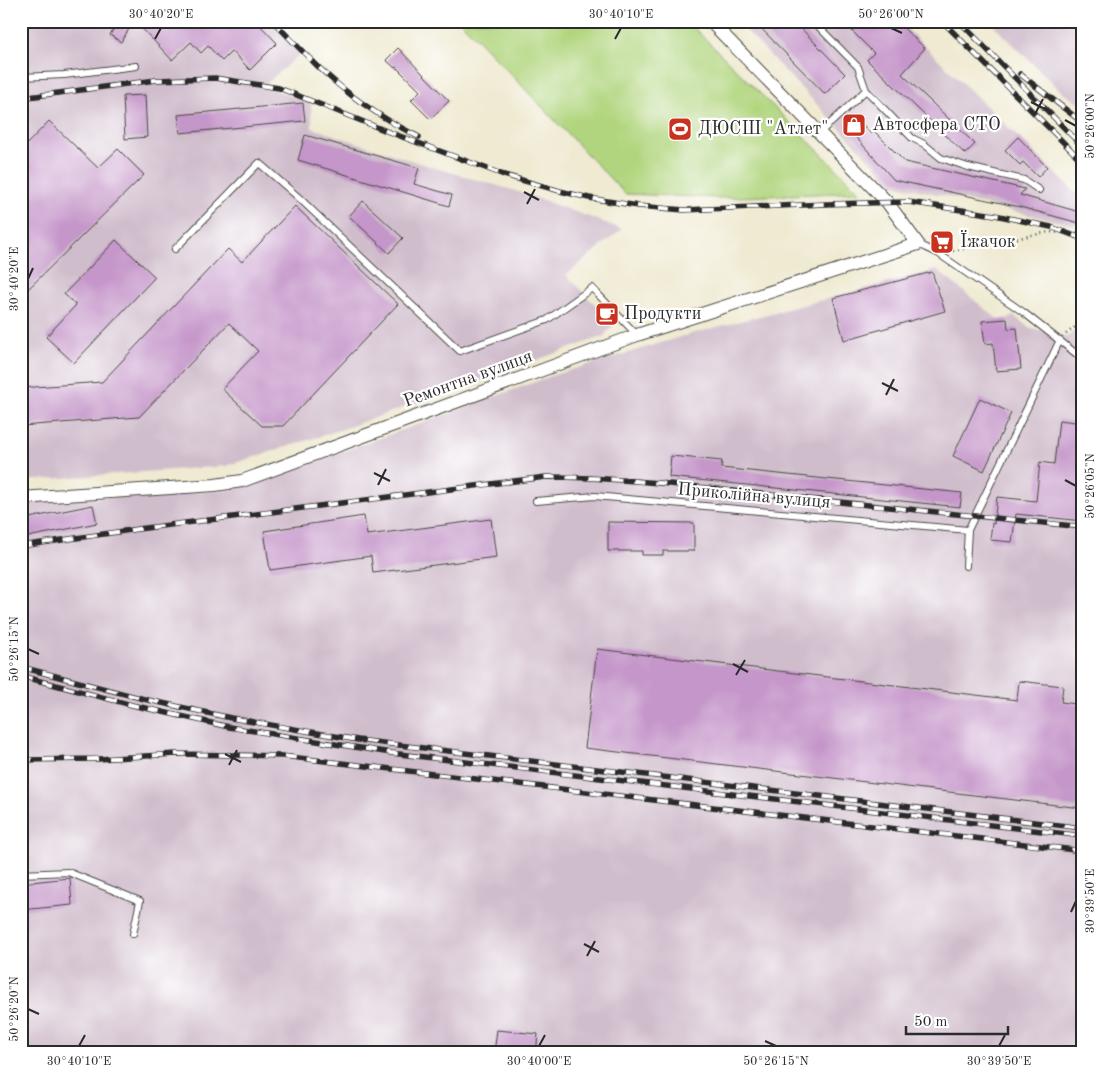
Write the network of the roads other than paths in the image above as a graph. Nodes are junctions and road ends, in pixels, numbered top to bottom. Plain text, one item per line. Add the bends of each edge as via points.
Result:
1 (710, 21) edge
2 (813, 21) edge
3 (136, 66) dead end
4 (21, 77) edge
5 (866, 90) junction
6 (820, 132) junction
7 (1039, 190) dead end
8 (918, 244) junction
9 (175, 249) dead end
10 (636, 336) junction
11 (1060, 340) junction
12 (1083, 359) edge
13 (21, 498) edge
14 (536, 501) dead end
15 (968, 530) junction
16 (966, 566) dead end
17 (21, 874) edge
18 (132, 934) dead end

1 - 6 street
2 - 5 lane via 858,68
3 - 4 lane
5 - 6 lane
5 - 7 lane via 912,138 941,158 1024,180
6 - 8 street via 888,202
8 - 10 street, Ремонтна вулиця
8 - 11 lane via 939,254
9 - 10 lane via 259,163 460,351 547,320 592,288
10 - 13 street, Ремонтна вулиця via 242,481
11 - 12 lane
11 - 15 lane
14 - 15 lane, Приколійна вулиця via 595,496
15 - 16 lane
17 - 18 lane via 68,872 140,901

